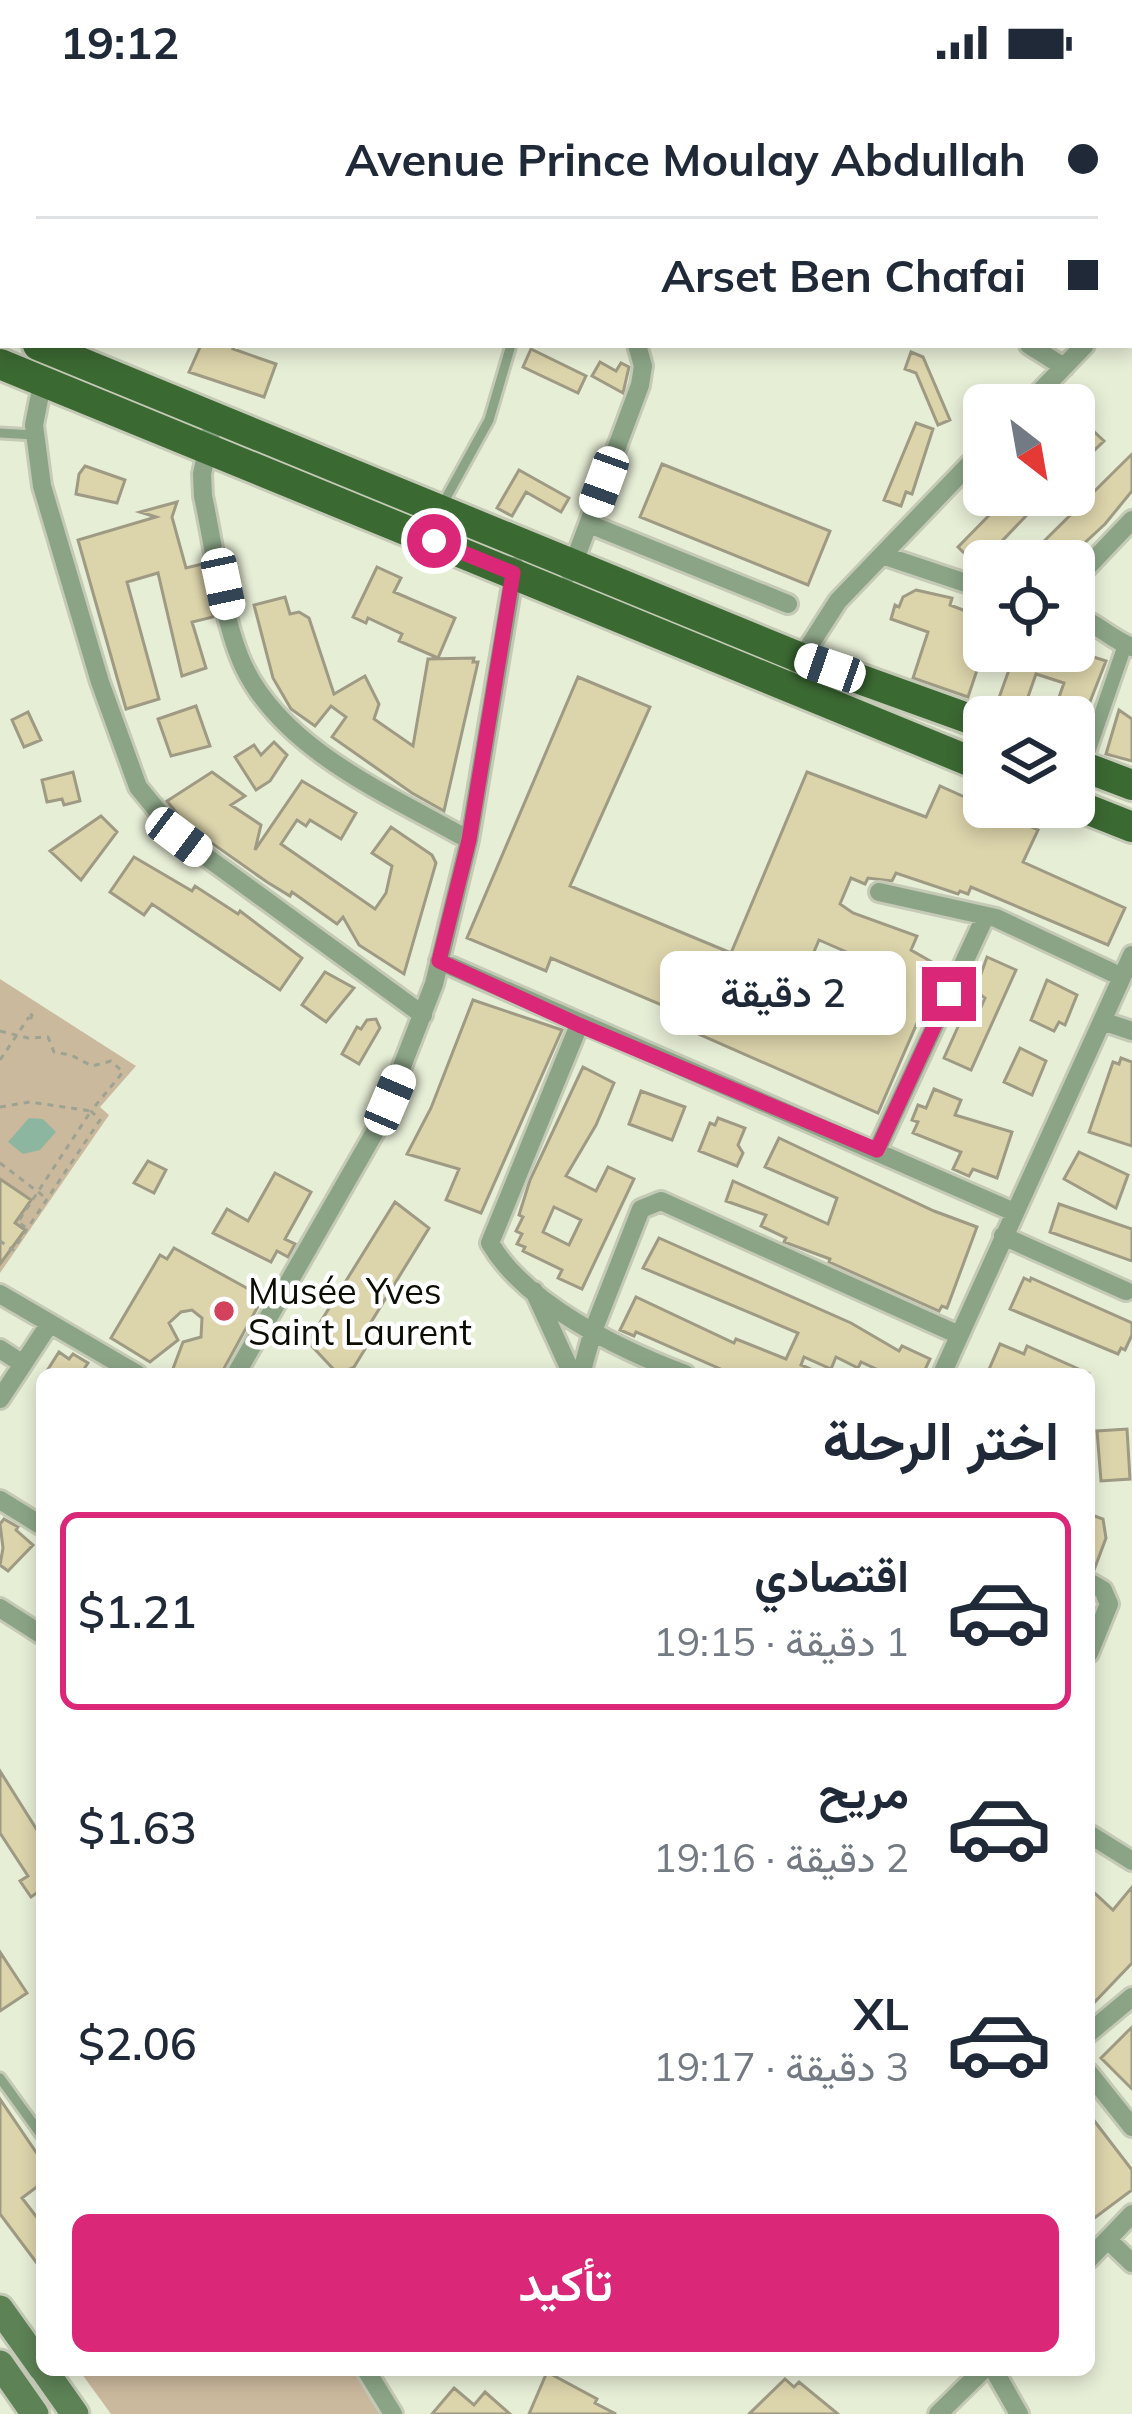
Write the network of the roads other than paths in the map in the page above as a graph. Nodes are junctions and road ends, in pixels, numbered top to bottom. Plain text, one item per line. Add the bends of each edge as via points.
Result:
1 (44, 348) edge
2 (510, 348) edge
3 (639, 348) edge
4 (1034, 348) edge
5 (1082, 348) edge
6 (0, 364) edge
7 (1064, 367) junction
8 (43, 379) junction
9 (1047, 384) edge
10 (0, 433) edge
11 (211, 433) junction
12 (34, 435) junction
13 (277, 460) junction
14 (963, 471) edge
15 (439, 512) junction
16 (1132, 520) edge
17 (590, 524) junction
18 (882, 555) junction
19 (517, 559) junction
20 (1095, 559) edge
21 (568, 579) junction
22 (963, 582) edge
23 (788, 604) dead end
24 (1095, 623) edge
25 (1128, 646) edge
26 (794, 672) junction
27 (963, 718) edge
28 (1095, 725) edge
29 (963, 756) edge
30 (1095, 771) edge
31 (1132, 785) edge
32 (1095, 812) edge
33 (1132, 827) edge
34 (469, 840) junction
35 (878, 892) dead end
36 (985, 916) junction
37 (1132, 955) edge
38 (439, 961) junction
39 (1122, 977) junction
40 (423, 1015) junction
41 (1102, 1022) junction
42 (579, 1025) junction
43 (1132, 1031) edge
44 (877, 1150) junction
45 (1014, 1212) junction
46 (1003, 1236) junction
47 (534, 1290) junction
48 (1126, 1291) dead end
49 (0, 1294) edge
50 (50, 1323) junction
51 (593, 1331) junction
52 (959, 1335) junction
53 (0, 1349) edge
54 (23, 1364) junction
55 (126, 1368) edge
56 (239, 1368) edge
57 (574, 1368) edge
58 (579, 1368) edge
59 (669, 1368) edge
60 (948, 1368) edge
61 (0, 1399) edge
62 (0, 1500) edge
63 (36, 1522) edge
64 (1095, 1585) edge
65 (0, 1608) edge
66 (36, 1630) edge
67 (1095, 1638) edge
68 (1095, 1838) edge
69 (1132, 1861) edge
70 (1132, 1997) edge
71 (1095, 2028) edge
72 (0, 2078) edge
73 (1095, 2081) edge
74 (1132, 2127) edge
75 (36, 2128) edge
76 (1132, 2214) edge
77 (1108, 2240) junction
78 (1095, 2252) edge
79 (1132, 2263) edge
80 (0, 2309) edge
81 (36, 2351) edge
82 (52, 2376) edge
83 (370, 2376) edge
84 (977, 2376) edge
85 (997, 2376) edge
86 (5, 2379) edge
87 (35, 2414) edge
88 (75, 2414) edge
89 (393, 2414) edge
90 (938, 2414) edge
91 (1019, 2414) edge

1 - 11 main road
2 - 15 lane via 489,420
3 - 17 street via 640,386
4 - 7 street
5 - 7 street
6 - 8 main road
7 - 9 street
8 - 11 main road
8 - 12 street
10 - 12 lane
11 - 13 main road
11 - 34 street via 203,496 244,667 286,723 347,770
12 - 40 street via 51,524 93,659 127,765 150,806 179,837
13 - 15 main road
13 - 19 main road
14 - 18 street
15 - 19 main road
16 - 20 street
17 - 21 street
17 - 23 street
18 - 22 street
18 - 26 street via 838,601
19 - 21 main road
19 - 34 street
21 - 26 main road
24 - 25 street
25 - 28 street
26 - 27 main road
26 - 29 main road
30 - 31 main road
32 - 33 main road
34 - 38 street
35 - 36 street
36 - 39 street
36 - 44 street
37 - 39 street
38 - 40 street
38 - 42 street
39 - 41 street
40 - 56 street via 380,1123
41 - 43 street
41 - 45 street
42 - 44 street
42 - 47 street via 490,1244
44 - 45 street
45 - 46 street
46 - 48 street
46 - 52 street
47 - 51 street
47 - 57 street
49 - 50 street
50 - 54 street
50 - 55 street
51 - 52 street via 641,1208 661,1201
51 - 58 street
51 - 59 street
52 - 60 street
53 - 54 street
54 - 61 street
62 - 63 street
64 - 67 street via 1108,1604
65 - 66 street
68 - 69 street
70 - 71 street
72 - 75 lane
73 - 74 street
76 - 77 street
77 - 78 street
77 - 79 street
80 - 81 main road
82 - 88 main road
83 - 89 street
84 - 90 street
85 - 91 street
86 - 87 main road

